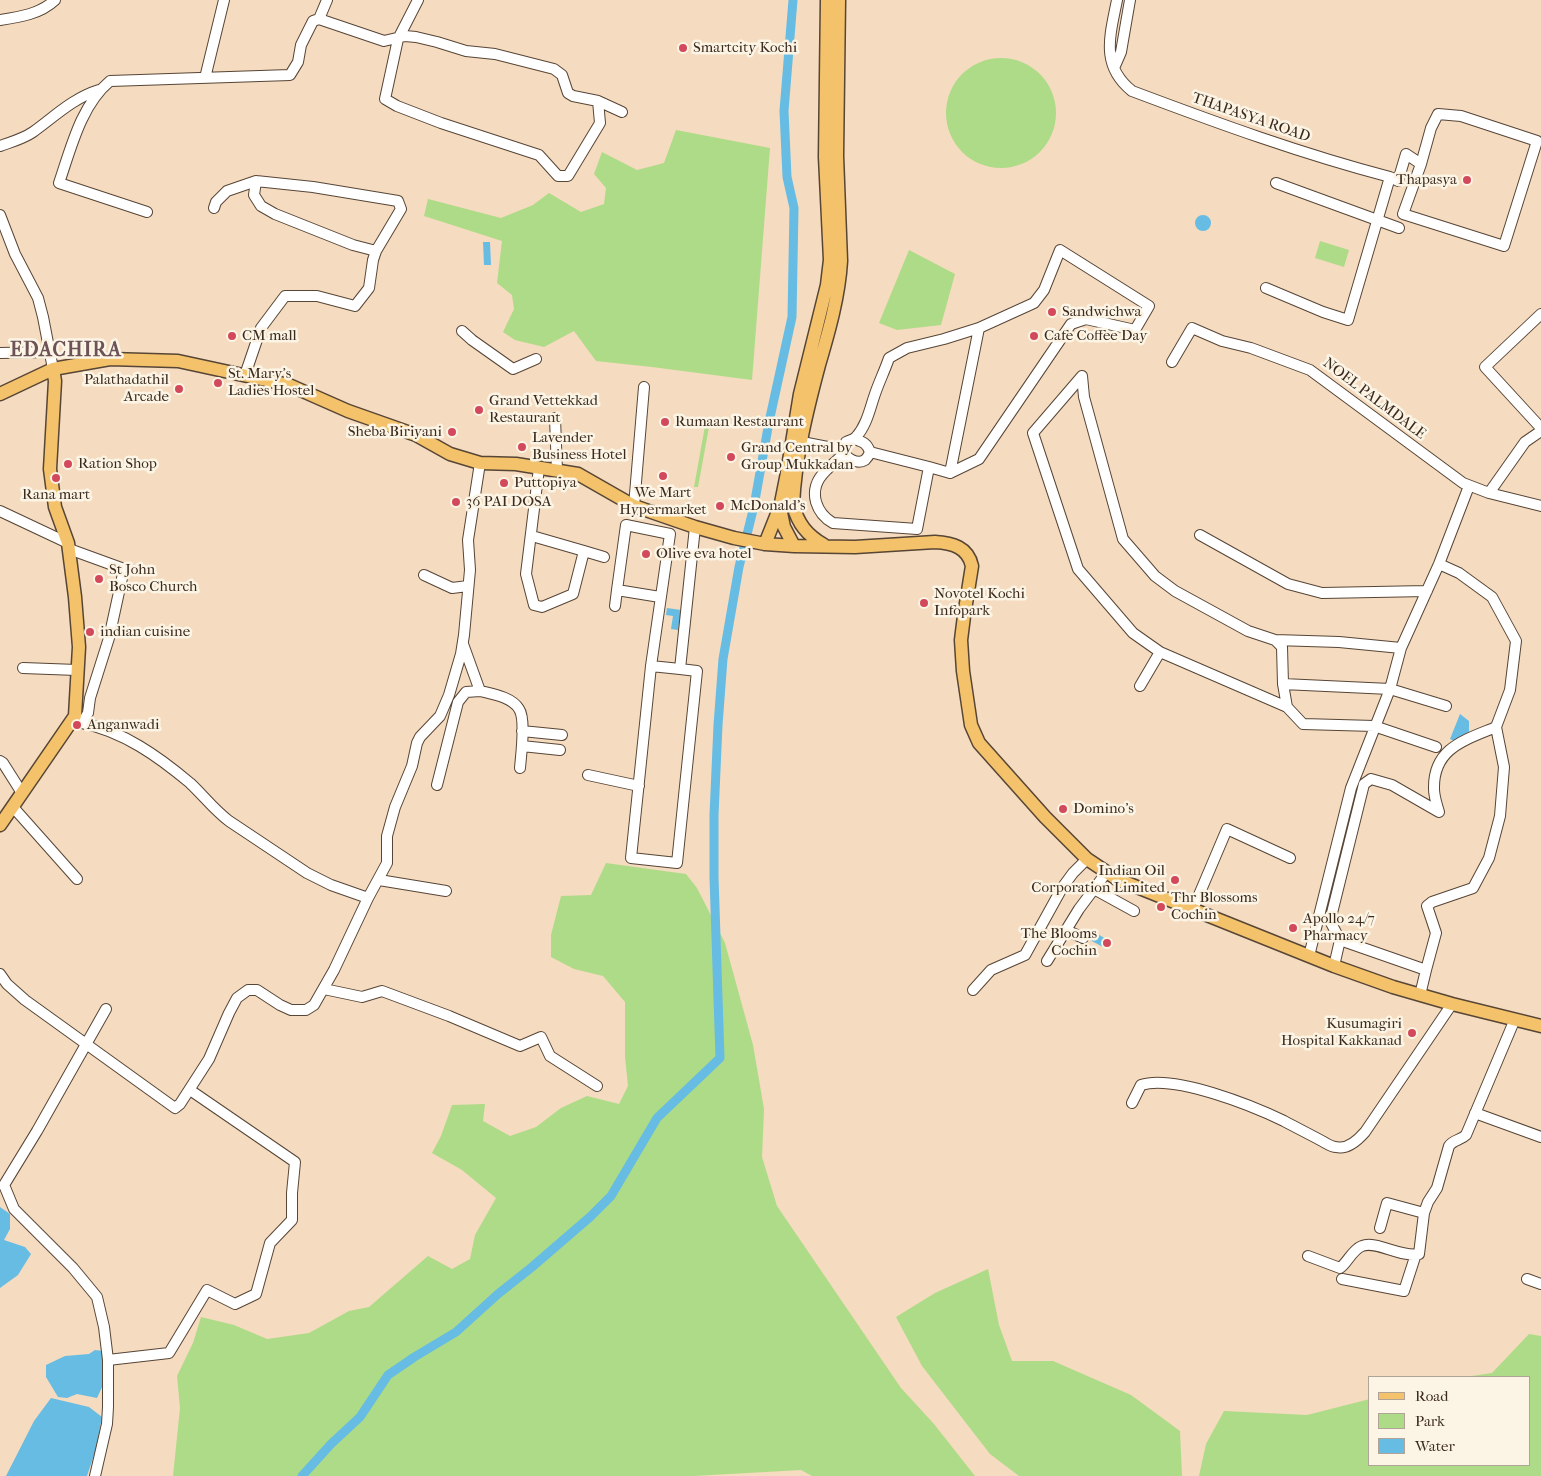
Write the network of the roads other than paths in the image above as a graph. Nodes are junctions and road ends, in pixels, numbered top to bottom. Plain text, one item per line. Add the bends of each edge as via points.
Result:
1 (55, 0) edge
2 (224, 0) edge
3 (327, 0) edge
4 (418, 0) edge
5 (827, 0) edge
6 (839, 0) edge
7 (1117, 0) edge
8 (1130, 0) edge
9 (319, 19) junction
10 (0, 20) edge
11 (398, 39) junction
12 (1114, 68) junction
13 (205, 78) junction
14 (99, 90) junction
15 (598, 101) junction
16 (622, 112) dead end
17 (0, 146) edge
18 (1421, 164) junction
19 (1390, 177) junction
20 (256, 181) junction
21 (1276, 183) dead end
22 (214, 208) dead end
23 (147, 212) dead end
24 (0, 214) edge
25 (1378, 219) junction
26 (1399, 228) dead end
27 (376, 251) junction
28 (1266, 288) dead end
29 (1541, 314) edge
30 (979, 328) junction
31 (462, 331) dead end
32 (49, 352) junction
33 (0, 353) edge
34 (816, 354) junction
35 (536, 359) dead end
36 (1172, 362) dead end
37 (52, 369) junction
38 (245, 375) junction
39 (644, 387) dead end
40 (0, 394) edge
41 (555, 418) dead end
42 (1541, 430) edge
43 (854, 439) junction
44 (802, 442) junction
45 (843, 452) junction
46 (870, 452) junction
47 (480, 463) junction
48 (929, 467) junction
49 (539, 468) junction
50 (557, 471) junction
51 (950, 473) junction
52 (1470, 486) junction
53 (1489, 493) junction
54 (634, 506) junction
55 (1541, 506) edge
56 (780, 508) junction
57 (0, 512) edge
58 (695, 528) junction
59 (1200, 535) dead end
60 (532, 536) junction
61 (763, 543) junction
62 (68, 546) junction
63 (794, 546) junction
64 (826, 546) junction
65 (584, 551) junction
66 (604, 557) dead end
67 (1439, 564) junction
68 (424, 575) dead end
69 (468, 586) junction
70 (617, 590) junction
71 (1427, 591) junction
72 (660, 597) junction
73 (615, 606) dead end
74 (1274, 640) junction
75 (463, 643) junction
76 (1401, 648) junction
77 (1160, 652) junction
78 (651, 666) junction
79 (23, 668) dead end
80 (680, 669) junction
81 (77, 670) junction
82 (1283, 684) junction
83 (1140, 686) dead end
84 (1390, 689) junction
85 (480, 691) junction
86 (1446, 706) dead end
87 (1287, 707) junction
88 (79, 719) junction
89 (1374, 726) junction
90 (1496, 727) junction
91 (522, 730) junction
92 (562, 735) dead end
93 (522, 746) junction
94 (1436, 747) dead end
95 (560, 750) dead end
96 (0, 762) edge
97 (520, 768) dead end
98 (588, 775) dead end
99 (437, 785) dead end
100 (639, 786) junction
101 (22, 794) junction
102 (5, 815) edge
103 (1290, 858) dead end
104 (1087, 859) junction
105 (1106, 873) junction
106 (77, 879) dead end
107 (379, 880) junction
108 (1094, 889) junction
109 (446, 891) dead end
110 (368, 898) junction
111 (1193, 909) junction
112 (1134, 911) dead end
113 (1066, 930) junction
114 (1083, 938) dead end
115 (1340, 940) junction
116 (1309, 956) junction
117 (1047, 961) dead end
118 (1334, 966) junction
119 (1426, 970) junction
120 (0, 974) edge
121 (324, 989) junction
122 (973, 990) dead end
123 (1420, 995) junction
124 (1452, 1004) junction
125 (106, 1009) dead end
126 (1515, 1019) junction
127 (1541, 1026) edge
128 (87, 1045) junction
129 (597, 1086) dead end
130 (190, 1090) junction
131 (1132, 1103) dead end
132 (1475, 1113) junction
133 (1541, 1137) edge
134 (1424, 1213) junction
135 (1380, 1228) dead end
136 (1416, 1254) junction
137 (1308, 1256) dead end
138 (1342, 1279) dead end
139 (1527, 1279) dead end
140 (1541, 1284) edge
141 (108, 1360) junction
142 (95, 1476) edge

1 - 10 street via 24,17
2 - 13 street
3 - 9 street
4 - 11 street
5 - 34 main road via 825,157 830,260
6 - 34 main road via 837,156 841,260 838,288
7 - 12 street, THAPASYA ROAD via 1109,52
8 - 12 street
9 - 11 street via 384,41
9 - 13 street via 313,21 290,75
11 - 15 street via 416,37 554,69 562,75 568,93
11 - 15 street via 385,99 441,123 539,155 558,176 568,176 600,123
12 - 19 street, THAPASYA ROAD via 1122,83 1132,91 1213,122 1333,162
13 - 14 street via 110,81
14 - 17 street via 71,103 31,134
14 - 23 street via 80,124 59,183
15 - 16 street
18 - 18 street via 1438,114 1461,116 1537,141 1504,246 1403,214
18 - 19 street via 1406,154 1398,181
19 - 25 street
20 - 22 street via 227,191
20 - 27 street via 254,196 261,206 283,218
20 - 27 street via 398,201 401,209
21 - 25 street
24 - 32 street via 14,254 38,298
25 - 26 street
25 - 28 street via 1348,320
27 - 38 street via 369,288 355,306 317,296 285,296 262,328
29 - 42 street via 1485,368
30 - 43 street via 907,348 889,358 871,410
30 - 51 street
30 - 51 street via 1034,303 1044,290 1060,250 1149,306 1136,330 1086,319 1071,324 979,459
31 - 35 street via 513,370
32 - 33 street
32 - 37 street
34 - 44 main road
34 - 56 main road via 800,394
36 - 52 street, NOEL PALMDALE via 1192,328 1310,370 1427,458
37 - 38 main road via 110,359 142,359 178,361
37 - 40 main road
37 - 62 main road via 55,380 50,469 55,507
38 - 47 main road via 289,385 348,411 416,435 450,454
39 - 54 street
41 - 50 street
42 - 53 street via 1525,442
43 - 45 street via 846,442
43 - 46 street via 868,446
44 - 45 street
44 - 64 main road via 794,505 796,514 812,538
45 - 46 street via 858,462 865,460
45 - 48 street via 822,474 814,493 824,518 833,523 918,528
46 - 48 street
47 - 49 main road
47 - 69 street via 468,540
48 - 51 street
49 - 50 main road
49 - 60 street
50 - 54 main road via 578,474
52 - 53 street, NOEL PALMDALE
52 - 67 street
53 - 55 street, NOEL PALMDALE
54 - 58 main road
56 - 61 main road
56 - 63 main road via 784,527
57 - 62 street
58 - 61 main road
58 - 80 street
59 - 71 street via 1288,584 1322,593
60 - 65 street
60 - 65 street via 526,574 534,605 542,607 573,594
61 - 63 main road
62 - 81 main road via 76,597
62 - 88 street via 124,569 88,713
63 - 64 main road
64 - 104 main road via 947,542 966,551 972,566 962,651 971,725 979,743 1007,776
65 - 66 street
67 - 71 street
67 - 90 street via 1459,573 1492,597 1516,641 1510,690
68 - 69 street via 452,588
69 - 75 street
70 - 72 street
70 - 72 street via 626,525 670,534
70 - 73 street
71 - 76 street
72 - 78 street
74 - 76 street
74 - 77 street via 1248,631 1175,591 1155,576 1123,539 1084,397 1082,376 1033,433 1078,569 1133,633
74 - 82 street via 1282,647
75 - 85 street
75 - 107 street via 440,716 417,743 412,766 391,820 386,842 387,863
76 - 84 street
77 - 83 street
77 - 87 street
78 - 80 street
78 - 100 street
79 - 81 street
80 - 100 street via 697,671 677,864 631,858
81 - 88 main road
82 - 84 street
82 - 87 street
84 - 86 street
84 - 89 street
85 - 91 street via 505,698 519,708
85 - 99 street via 466,692 458,702
87 - 89 street via 1303,724
88 - 101 main road
88 - 110 street via 126,737 190,784 219,814 307,874
89 - 94 street
89 - 116 street via 1351,788
90 - 115 street via 1456,743 1438,763 1434,789 1439,812 1392,785 1371,778 1364,784 1330,921
90 - 119 street via 1504,767 1500,816 1489,858 1473,888 1427,906 1436,933
91 - 92 street
91 - 93 street
93 - 95 street
93 - 97 street
96 - 101 street
98 - 100 street
101 - 102 main road
102 - 106 street
103 - 111 street via 1227,829
104 - 105 main road
104 - 122 street via 1062,888 1025,955 991,970
105 - 108 street
105 - 111 main road
107 - 109 street
107 - 110 street
108 - 112 street
108 - 113 street
110 - 121 street
111 - 116 main road
113 - 114 street
113 - 117 street
115 - 118 street
115 - 119 street
116 - 118 main road
118 - 123 main road
119 - 123 street
120 - 128 street via 25,1000
121 - 129 street via 362,997 382,991 520,1046 541,1037 550,1056
121 - 130 street via 314,1005 306,1010 291,1010 258,990 248,990 237,998 209,1059
123 - 124 main road
124 - 126 main road
124 - 131 street via 1365,1132 1348,1145 1336,1148 1236,1100 1164,1082 1141,1084
125 - 128 street
126 - 127 main road
126 - 132 street
128 - 130 street via 175,1108
128 - 141 street via 4,1185 14,1209 74,1268 97,1298
130 - 141 street via 295,1162 292,1220 270,1243 256,1294 235,1304 207,1290 169,1353
132 - 133 street
132 - 134 street via 1466,1135 1449,1146 1437,1188
134 - 135 street via 1387,1203
134 - 136 street via 1420,1251
136 - 137 street via 1362,1246 1340,1268
136 - 138 street via 1404,1291
139 - 140 street
141 - 142 street via 107,1424

